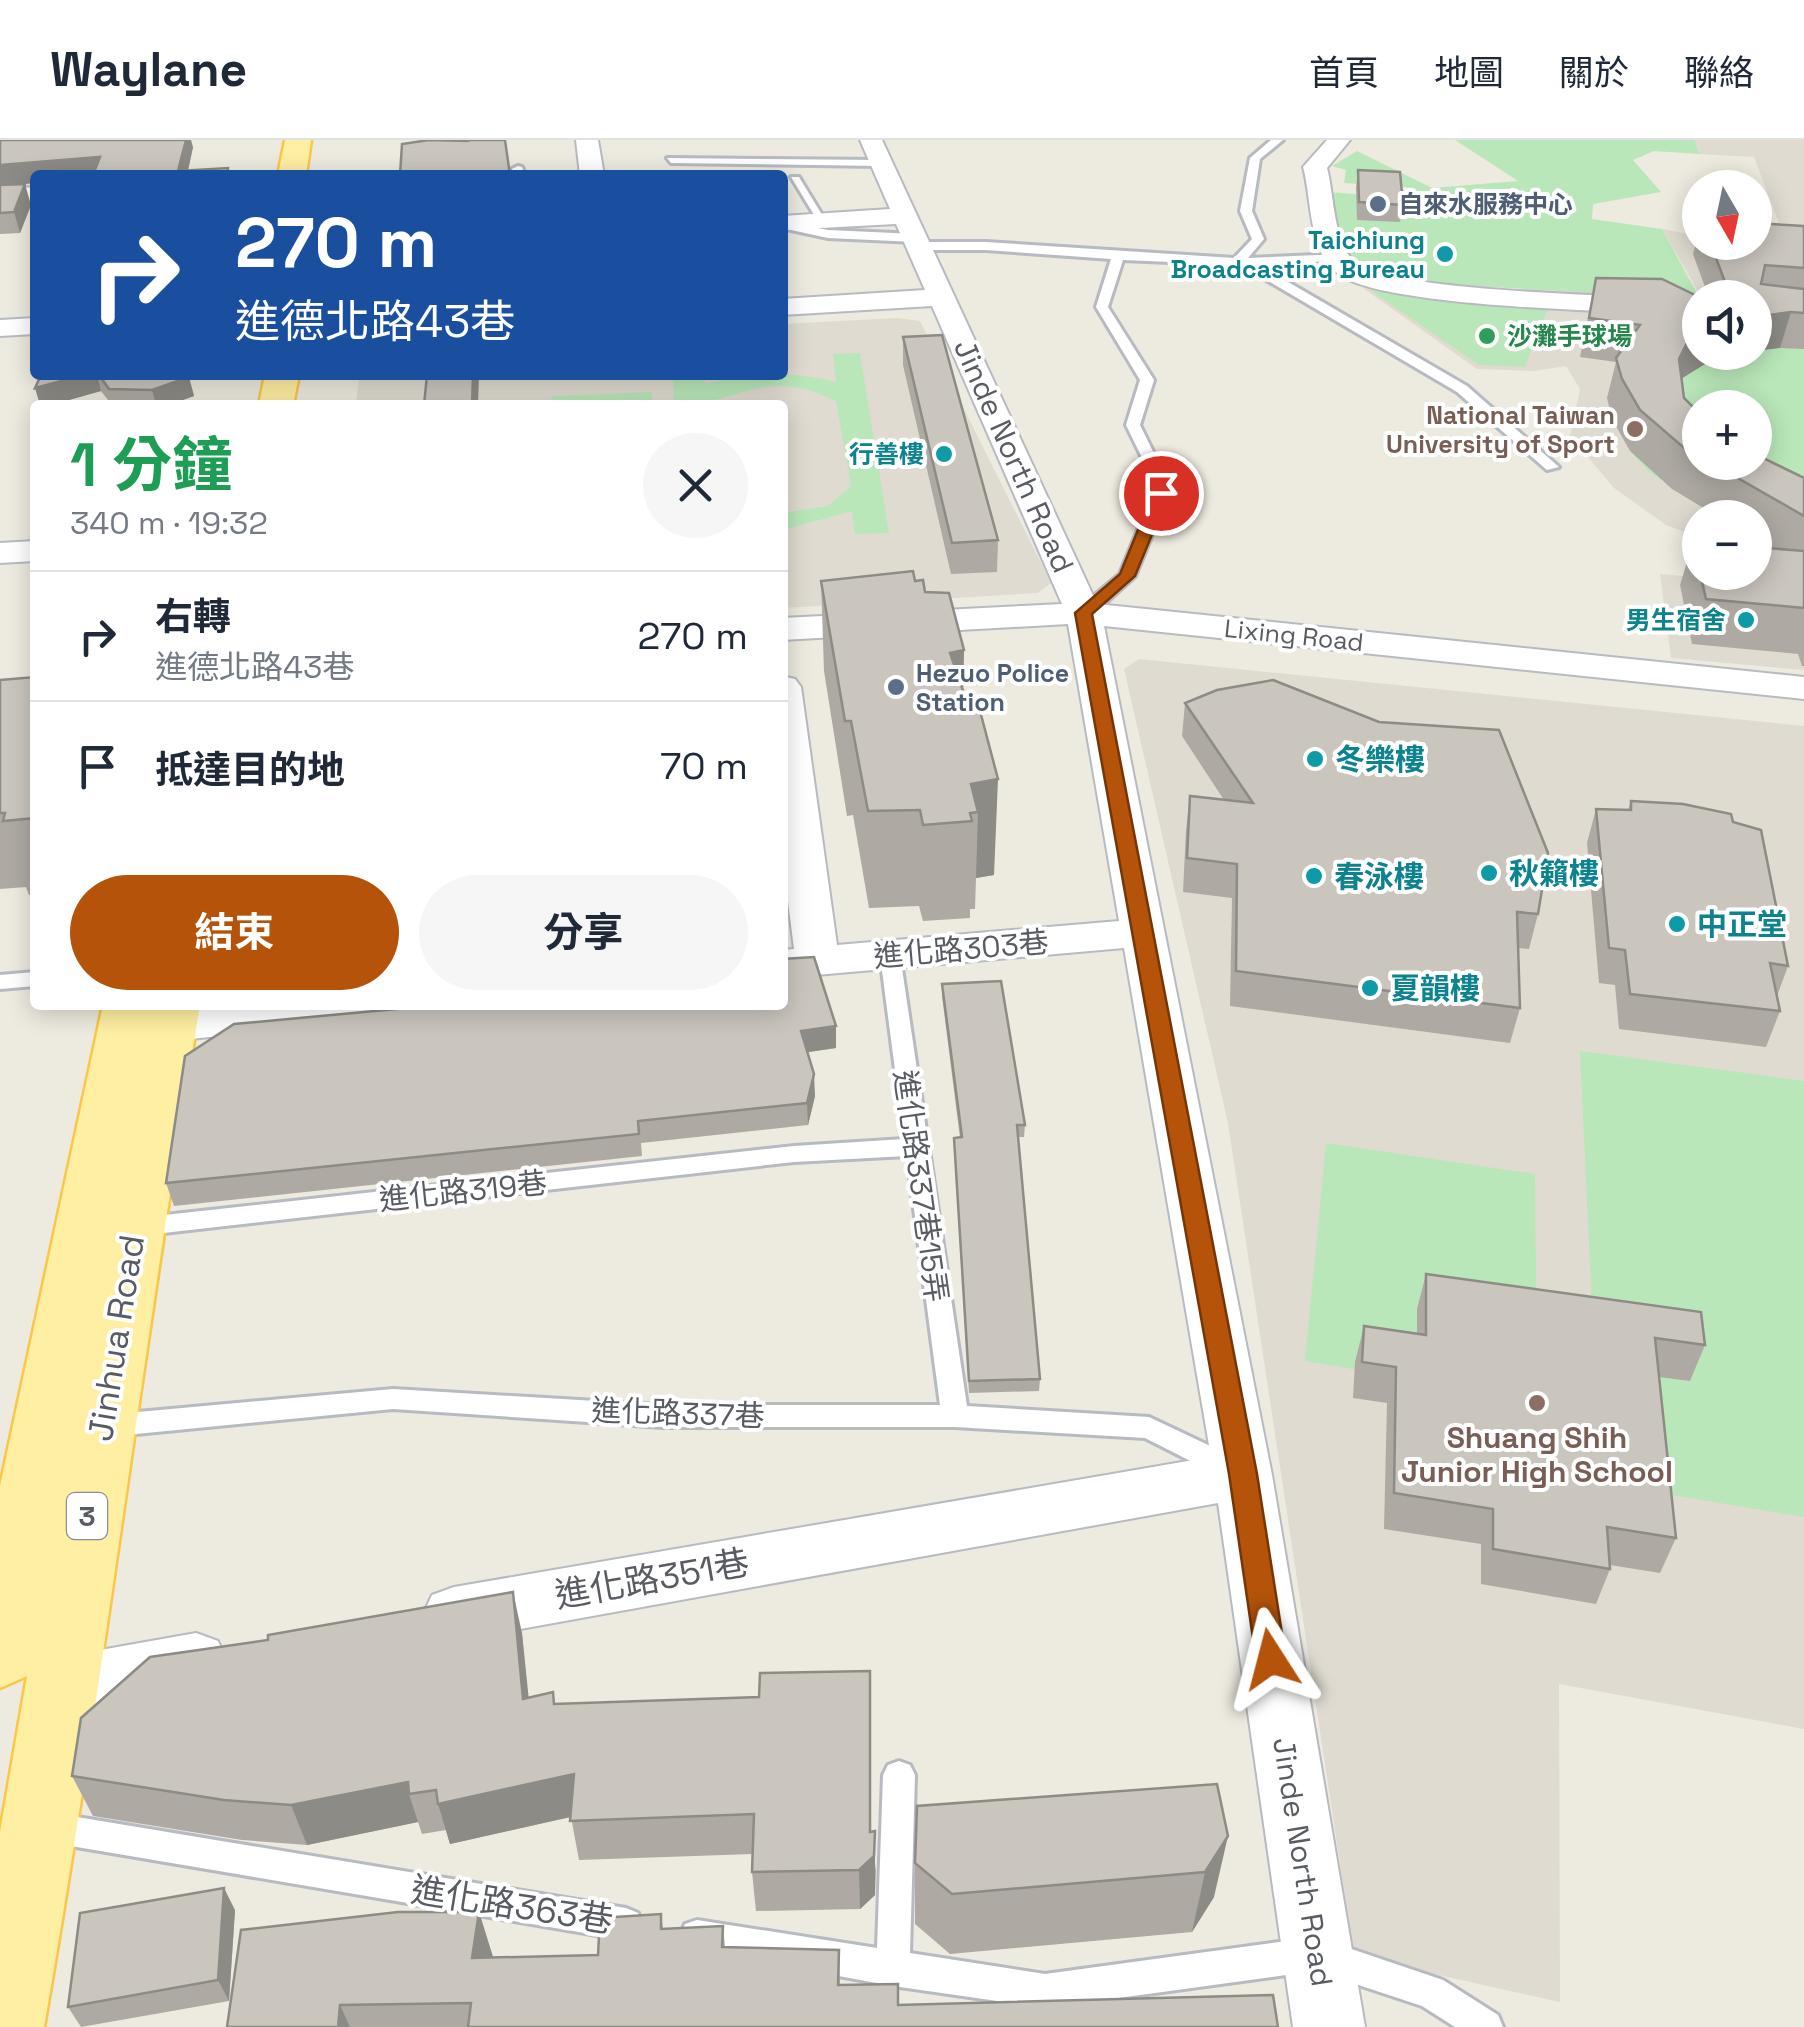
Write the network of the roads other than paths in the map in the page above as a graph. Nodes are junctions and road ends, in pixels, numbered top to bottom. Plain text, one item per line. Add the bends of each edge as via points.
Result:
1 (303, 140) edge
2 (587, 140) edge
3 (1278, 140) edge
4 (1338, 140) edge
5 (876, 151) edge
6 (671, 160) dead end
7 (294, 170) edge
8 (317, 170) edge
9 (591, 170) edge
10 (795, 179) dead end
11 (30, 194) edge
12 (0, 196) edge
13 (823, 221) junction
14 (788, 224) edge
15 (788, 225) edge
16 (914, 234) junction
17 (1338, 257) junction
18 (1117, 258) junction
19 (1241, 262) junction
20 (944, 297) junction
21 (788, 306) edge
22 (1682, 306) edge
23 (30, 326) edge
24 (0, 328) edge
25 (1552, 468) dead end
26 (30, 551) edge
27 (0, 553) edge
28 (1084, 613) junction
29 (788, 628) edge
30 (1804, 688) edge
31 (788, 780) edge
32 (1140, 933) junction
33 (890, 955) junction
34 (800, 963) edge
35 (30, 979) edge
36 (0, 982) edge
37 (221, 1010) edge
38 (158, 1012) edge
39 (914, 1147) junction
40 (133, 1228) junction
41 (954, 1416) junction
42 (103, 1426) junction
43 (1243, 1474) junction
44 (39, 1516) edge
45 (391, 1626) edge
46 (255, 1650) edge
47 (0, 1656) edge
48 (61, 1685) junction
49 (899, 1775) dead end
50 (40, 1826) junction
51 (1316, 1954) junction
52 (893, 1969) junction
53 (2, 2027) edge
54 (1329, 2027) edge
55 (1486, 2027) edge

1 - 7 main road
1 - 8 main road
2 - 9 street
3 - 19 lane via 1256,158 1246,211 1258,239
4 - 17 street via 1315,167
5 - 6 lane
5 - 16 street, Jinde North Road
10 - 13 lane
11 - 12 street
13 - 14 street
13 - 16 street
15 - 16 lane via 828,234
16 - 18 lane
16 - 20 street, Jinde North Road
17 - 19 lane
17 - 22 street via 1349,271 1402,284
18 - 19 lane
18 - 28 lane via 1102,307 1147,380 1132,425 1161,493 1127,576
19 - 25 lane via 1462,389
20 - 21 street
20 - 28 street, Jinde North Road
23 - 24 street
26 - 27 street
28 - 29 street, Lixing Road
28 - 30 street, Lixing Road
28 - 32 street, Jinde North Road
31 - 34 street
32 - 33 street, 進化路303巷
32 - 43 street, Jinde North Road
33 - 34 street, 進化路303巷
33 - 39 lane, 進化路337巷15弄
35 - 36 lane
37 - 38 street
38 - 40 main road, Jinhua Road / 3
38 - 44 main road, Jinhua Road / 3
39 - 40 lane, 進化路319巷 via 794,1154
39 - 41 lane, 進化路337巷15弄
40 - 42 main road, Jinhua Road / 3
41 - 42 lane, 進化路337巷 via 663,1416 393,1398
41 - 43 lane, 進化路337巷 via 1149,1428
42 - 44 main road, Jinhua Road / 3
43 - 45 street, 進化路351巷
43 - 51 street, Jinde North Road
44 - 47 main road, Jinhua Road / 3
44 - 48 main road, Jinhua Road / 3
46 - 48 street
48 - 50 main road, Jinhua Road / 3
49 - 52 lane
50 - 52 lane, 進化路363巷
50 - 53 main road, Jinhua Road / 3
51 - 52 lane, 進化路363巷 via 1045,1990
51 - 54 street, Jinde North Road
51 - 55 lane via 1431,1992

